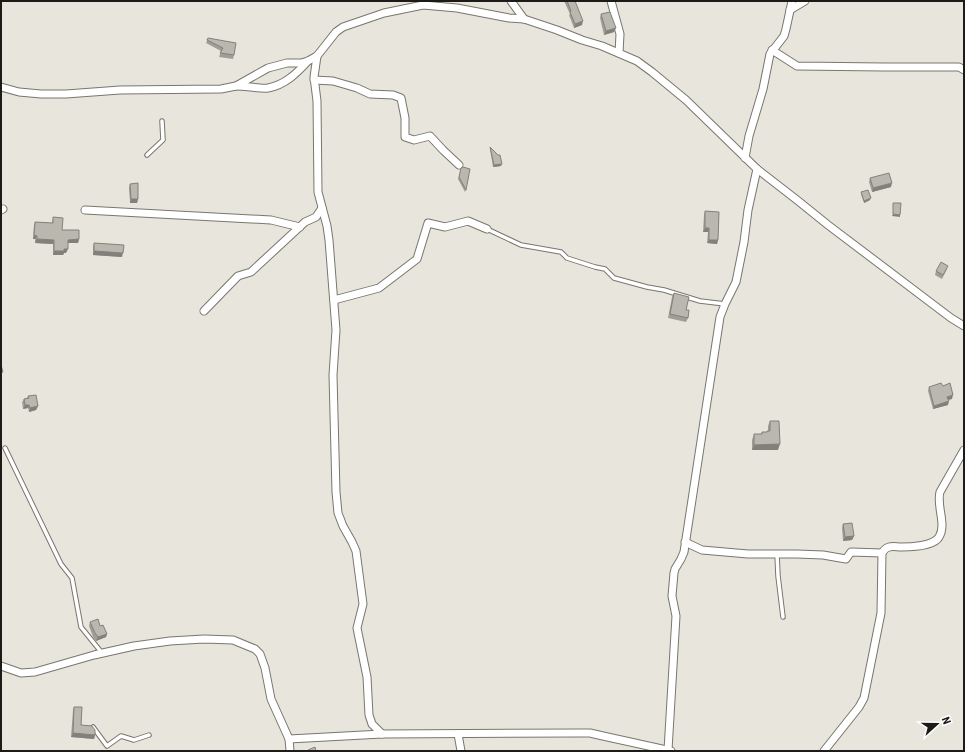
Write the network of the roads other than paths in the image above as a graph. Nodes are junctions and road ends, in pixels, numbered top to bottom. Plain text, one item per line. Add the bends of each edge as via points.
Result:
1 (511, 1) edge
2 (611, 1) edge
3 (792, 1) edge
4 (805, 1) edge
5 (790, 10) junction
6 (524, 19) junction
7 (772, 50) junction
8 (619, 53) junction
9 (317, 56) junction
10 (308, 61) junction
11 (964, 70) edge
12 (314, 80) junction
13 (236, 86) junction
14 (1, 87) edge
15 (162, 121) dead end
16 (146, 155) dead end
17 (745, 158) junction
18 (459, 166) dead end
19 (757, 169) junction
20 (322, 208) junction
21 (85, 210) dead end
22 (300, 227) junction
23 (486, 229) joint
24 (334, 300) junction
25 (725, 304) junction
26 (204, 311) dead end
27 (951, 318) junction
28 (964, 320) edge
29 (964, 326) edge
30 (4, 448) dead end
31 (964, 450) edge
32 (685, 542) junction
33 (882, 553) junction
34 (777, 554) junction
35 (783, 618) dead end
36 (102, 653) junction
37 (1, 666) edge
38 (92, 726) edge
39 (382, 734) junction
40 (458, 734) junction
41 (149, 735) dead end
42 (289, 739) junction
43 (290, 751) edge
44 (461, 751) edge
45 (669, 751) edge
46 (824, 751) edge

1 - 6 street
2 - 8 street via 620,34
3 - 5 street
4 - 5 street
5 - 7 street via 784,36
6 - 8 street
6 - 9 street via 423,5 384,13 343,27
7 - 11 street via 797,66 960,67
7 - 17 street
8 - 17 street via 637,61 663,80
9 - 10 street
9 - 12 street
10 - 13 street via 288,62 268,68
10 - 13 street via 293,77 275,86
12 - 18 street via 333,81 370,94 401,98 405,137 414,140 430,136
12 - 20 street via 317,101 318,192
13 - 14 street via 221,89 120,90 66,94 19,92
15 - 16 lane via 163,140
17 - 19 street
19 - 25 street via 739,270
19 - 27 street
20 - 22 street via 316,217
20 - 24 street via 329,240
21 - 22 street via 271,220
22 - 26 street via 251,272 238,276
23 - 24 street via 468,221 445,227 428,223 417,259 379,288
23 - 25 lane via 521,245 561,252 567,258 605,269 614,278 700,301
24 - 39 street via 336,330 333,375 338,514 356,551 363,604 357,628 367,677 369,715 372,724
25 - 32 street via 720,317
27 - 28 street
27 - 29 street
30 - 36 lane via 61,564 72,578 81,627
31 - 33 street via 940,492 938,499 942,522 939,537 928,544 890,547
32 - 34 street via 702,550
32 - 45 street via 683,555 675,569 672,590 676,616
33 - 34 street via 851,552 846,559 824,555
33 - 46 street via 881,613 864,698
34 - 35 lane
36 - 37 street via 35,672 21,673
36 - 42 street via 170,641 204,639 233,640 255,649 262,659 271,699
38 - 41 lane via 107,746 121,736 134,740
39 - 40 street
39 - 42 street
40 - 44 street
40 - 45 street via 590,733
42 - 43 street

